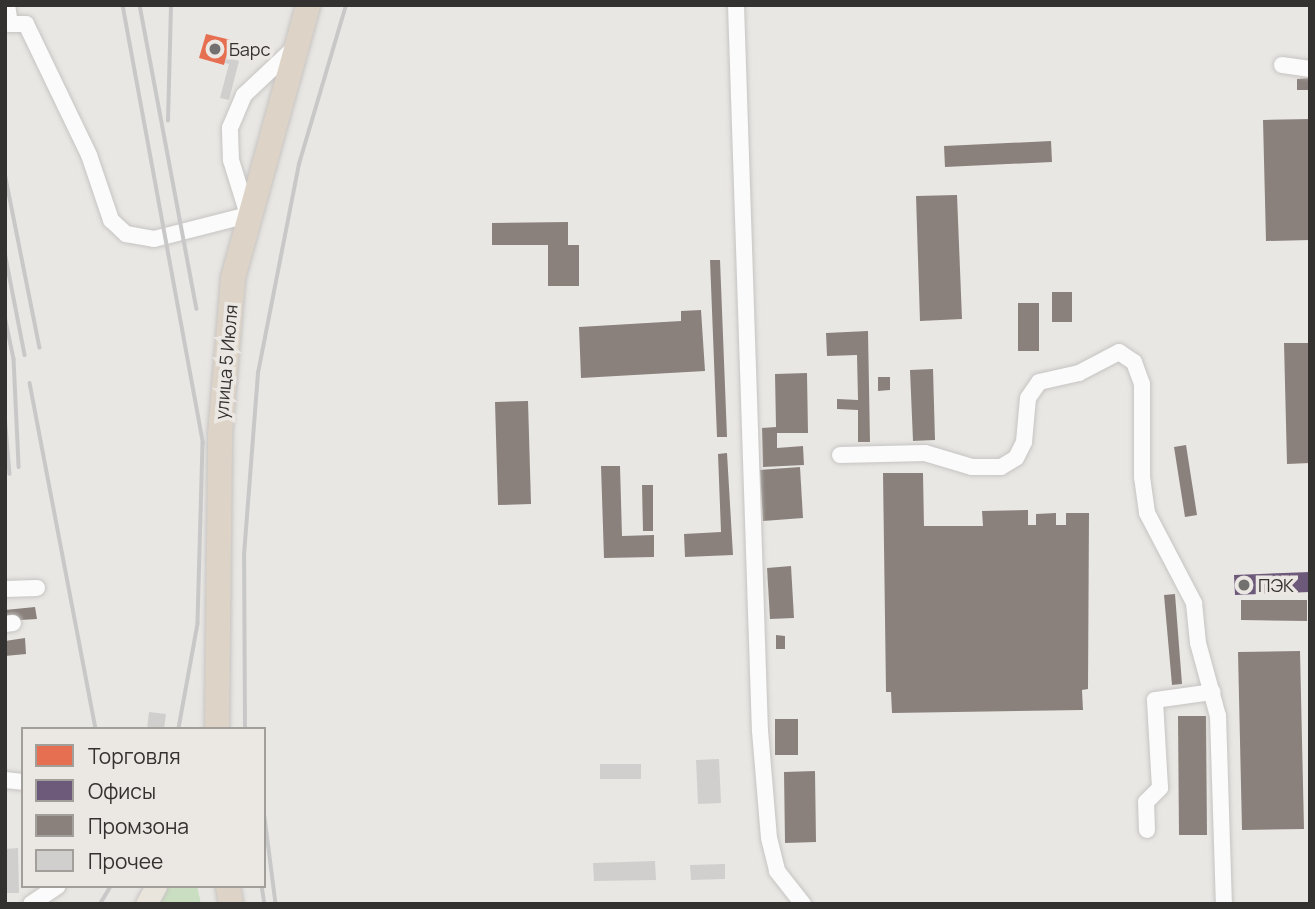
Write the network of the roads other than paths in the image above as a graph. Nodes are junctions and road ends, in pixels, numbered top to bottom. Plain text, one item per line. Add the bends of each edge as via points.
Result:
1 (7, 5) edge
2 (309, 5) edge
3 (736, 5) edge
4 (8, 26) edge
5 (297, 46) junction
6 (1282, 65) dead end
7 (1310, 69) edge
8 (248, 215) junction
9 (840, 455) dead end
10 (37, 588) dead end
11 (5, 589) edge
12 (1212, 692) junction
13 (217, 727) edge
14 (1147, 830) dead end
15 (55, 888) edge
16 (155, 888) edge
17 (31, 904) edge
18 (146, 904) edge
19 (803, 904) edge
20 (1224, 904) edge

1 - 4 street
2 - 5 highway, улица 5 Июля
3 - 19 street via 760,730 774,860 777,871
4 - 8 street via 26,24 89,155 111,220 126,234 167,237
5 - 8 highway, улица 5 Июля
5 - 8 street via 244,95 230,128 231,160
6 - 7 street
8 - 13 highway, улица 5 Июля via 233,278 220,434
9 - 12 street via 925,453 972,467 1001,467 1016,458 1024,442 1028,398 1039,382 1079,373 1119,352 1134,362 1142,384 1142,477 1147,513 1194,603 1198,643
10 - 11 street
12 - 14 street via 1155,700 1160,788 1146,802
12 - 20 street via 1218,716
15 - 17 street
16 - 18 main road

